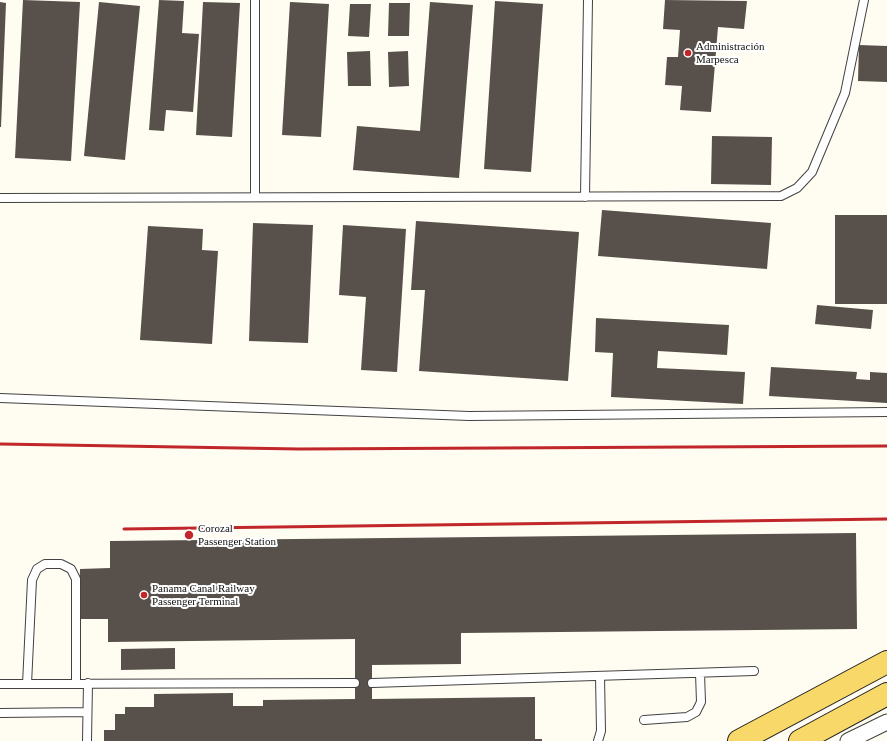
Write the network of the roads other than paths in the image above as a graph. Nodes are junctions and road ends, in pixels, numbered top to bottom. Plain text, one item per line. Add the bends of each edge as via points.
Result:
1 (255, 0) edge
2 (588, 0) edge
3 (864, 0) edge
4 (585, 196) junction
5 (255, 197) junction
6 (0, 198) edge
7 (0, 398) edge
8 (887, 412) edge
9 (887, 662) edge
10 (754, 671) dead end
11 (700, 672) junction
12 (600, 676) junction
13 (372, 682) dead end
14 (88, 683) junction
15 (355, 683) dead end
16 (0, 684) edge
17 (27, 684) junction
18 (76, 684) junction
19 (887, 694) edge
20 (87, 712) junction
21 (0, 713) edge
22 (644, 720) dead end
23 (887, 722) edge
24 (86, 741) edge
25 (598, 741) edge
26 (739, 741) edge
27 (800, 741) edge
28 (848, 741) edge

1 - 5 lane
2 - 4 lane
3 - 4 lane via 845,93 812,172 797,188 781,196
4 - 5 lane
5 - 6 lane
7 - 8 lane via 469,416
9 - 26 main road
10 - 11 lane
11 - 12 lane
11 - 22 lane via 700,702 696,712 687,717
12 - 13 lane
12 - 25 lane via 601,731
14 - 15 lane
14 - 18 lane
14 - 20 lane
16 - 17 lane
17 - 18 lane
17 - 18 lane via 32,580 37,569 45,564 61,564 71,569 76,579
19 - 27 main road
20 - 21 lane
20 - 24 lane
23 - 28 street

